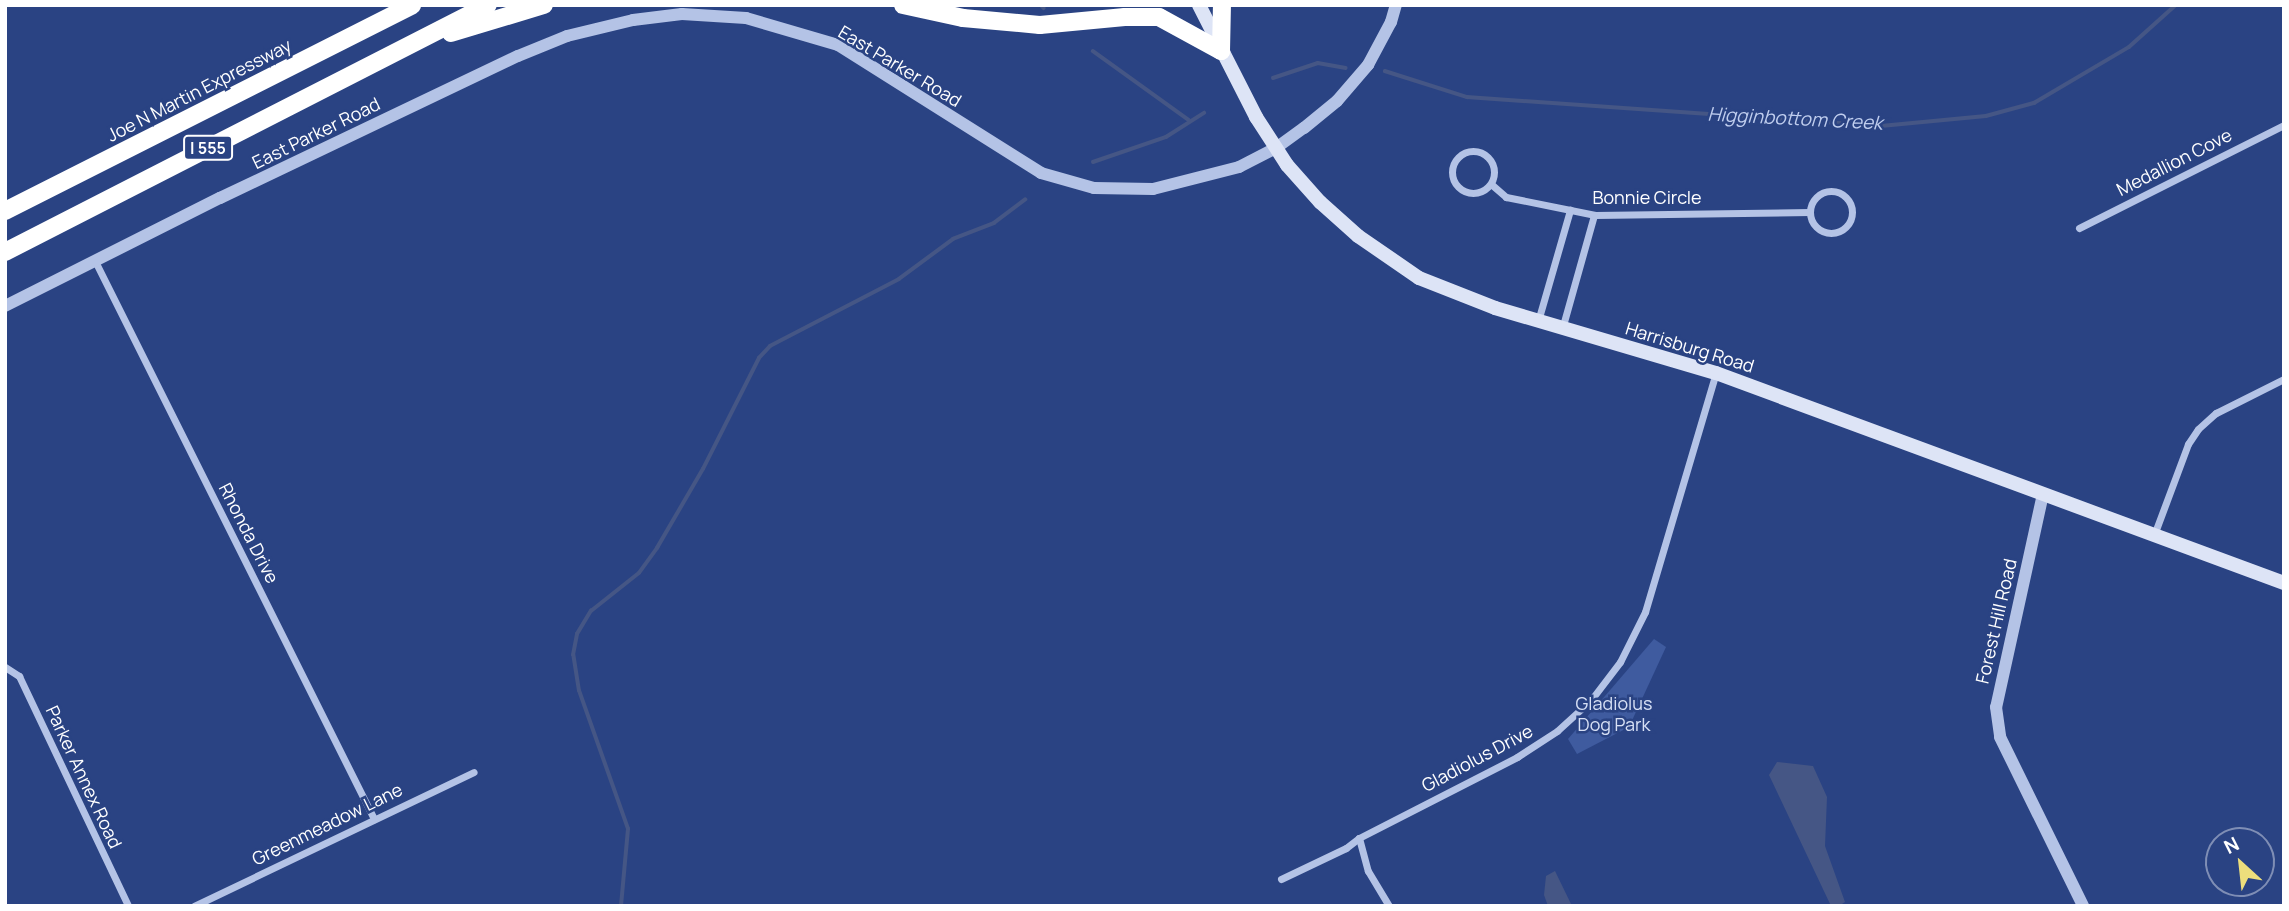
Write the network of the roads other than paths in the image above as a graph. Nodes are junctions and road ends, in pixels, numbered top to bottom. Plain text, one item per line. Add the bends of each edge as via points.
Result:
1 (412, 5) edge
2 (488, 5) edge
3 (544, 5) edge
4 (903, 5) edge
5 (1157, 5) edge
6 (1199, 5) edge
7 (1222, 5) edge
8 (1396, 5) edge
9 (1125, 17) junction
10 (411, 44) junction
11 (1221, 51) junction
12 (2284, 125) edge
13 (1276, 148) junction
14 (1491, 184) junction
15 (1570, 210) junction
16 (5, 211) edge
17 (1810, 212) junction
18 (1594, 215) junction
19 (2079, 228) dead end
20 (5, 251) edge
21 (95, 261) junction
22 (5, 306) edge
23 (1538, 322) junction
24 (1562, 329) junction
25 (1716, 373) junction
26 (2284, 379) edge
27 (2043, 494) junction
28 (2154, 535) junction
29 (2284, 583) edge
30 (5, 667) edge
31 (474, 772) dead end
32 (374, 819) junction
33 (1359, 838) junction
34 (1280, 878) dead end
35 (128, 906) edge
36 (194, 906) edge
37 (1389, 906) edge
38 (2083, 906) edge

1 - 16 highway, Joe N Martin Expressway / I 555
2 - 10 highway, I 555
3 - 10 highway
4 - 9 highway via 963,18 1040,25
5 - 9 highway
6 - 11 main road, Harrisburg Road
7 - 11 highway
8 - 13 street, East Parker Road via 1368,65 1337,101
9 - 11 highway via 1159,18
10 - 20 highway, I 555
11 - 13 main road, Harrisburg Road
12 - 19 street, Medallion Cove
13 - 21 street, East Parker Road via 1239,167 1153,189 1094,188 1041,173 838,46 746,18 682,14 577,34 518,56
13 - 23 main road, Harrisburg Road via 1320,202 1383,255 1460,296
14 - 14 street via 1495,170 1488,157 1475,151 1457,158 1452,177 1459,189 1479,193
14 - 15 street, Bonnie Circle via 1506,197
15 - 18 street, Bonnie Circle
15 - 23 street
17 - 17 street via 1816,228 1830,234 1848,225 1852,213 1848,200 1831,191 1818,196
17 - 18 street, Bonnie Circle
18 - 24 street
21 - 22 street, East Parker Road
21 - 32 street, Rhonda Drive
23 - 24 main road, Harrisburg Road
24 - 25 main road, Harrisburg Road
25 - 27 main road, Harrisburg Road
25 - 33 street, Gladiolus Drive via 1648,602 1638,629 1604,685 1571,720 1541,742
26 - 28 street via 2216,413 2197,429
27 - 28 main road, Harrisburg Road
27 - 38 street, Forest Hill Road via 1996,707 2000,737
28 - 29 main road, Harrisburg Road
30 - 35 street, Parker Annex Road via 19,676
31 - 32 street, Greenmeadow Lane
32 - 36 street, Greenmeadow Lane
33 - 34 street, Gladiolus Drive
33 - 37 street via 1368,871

